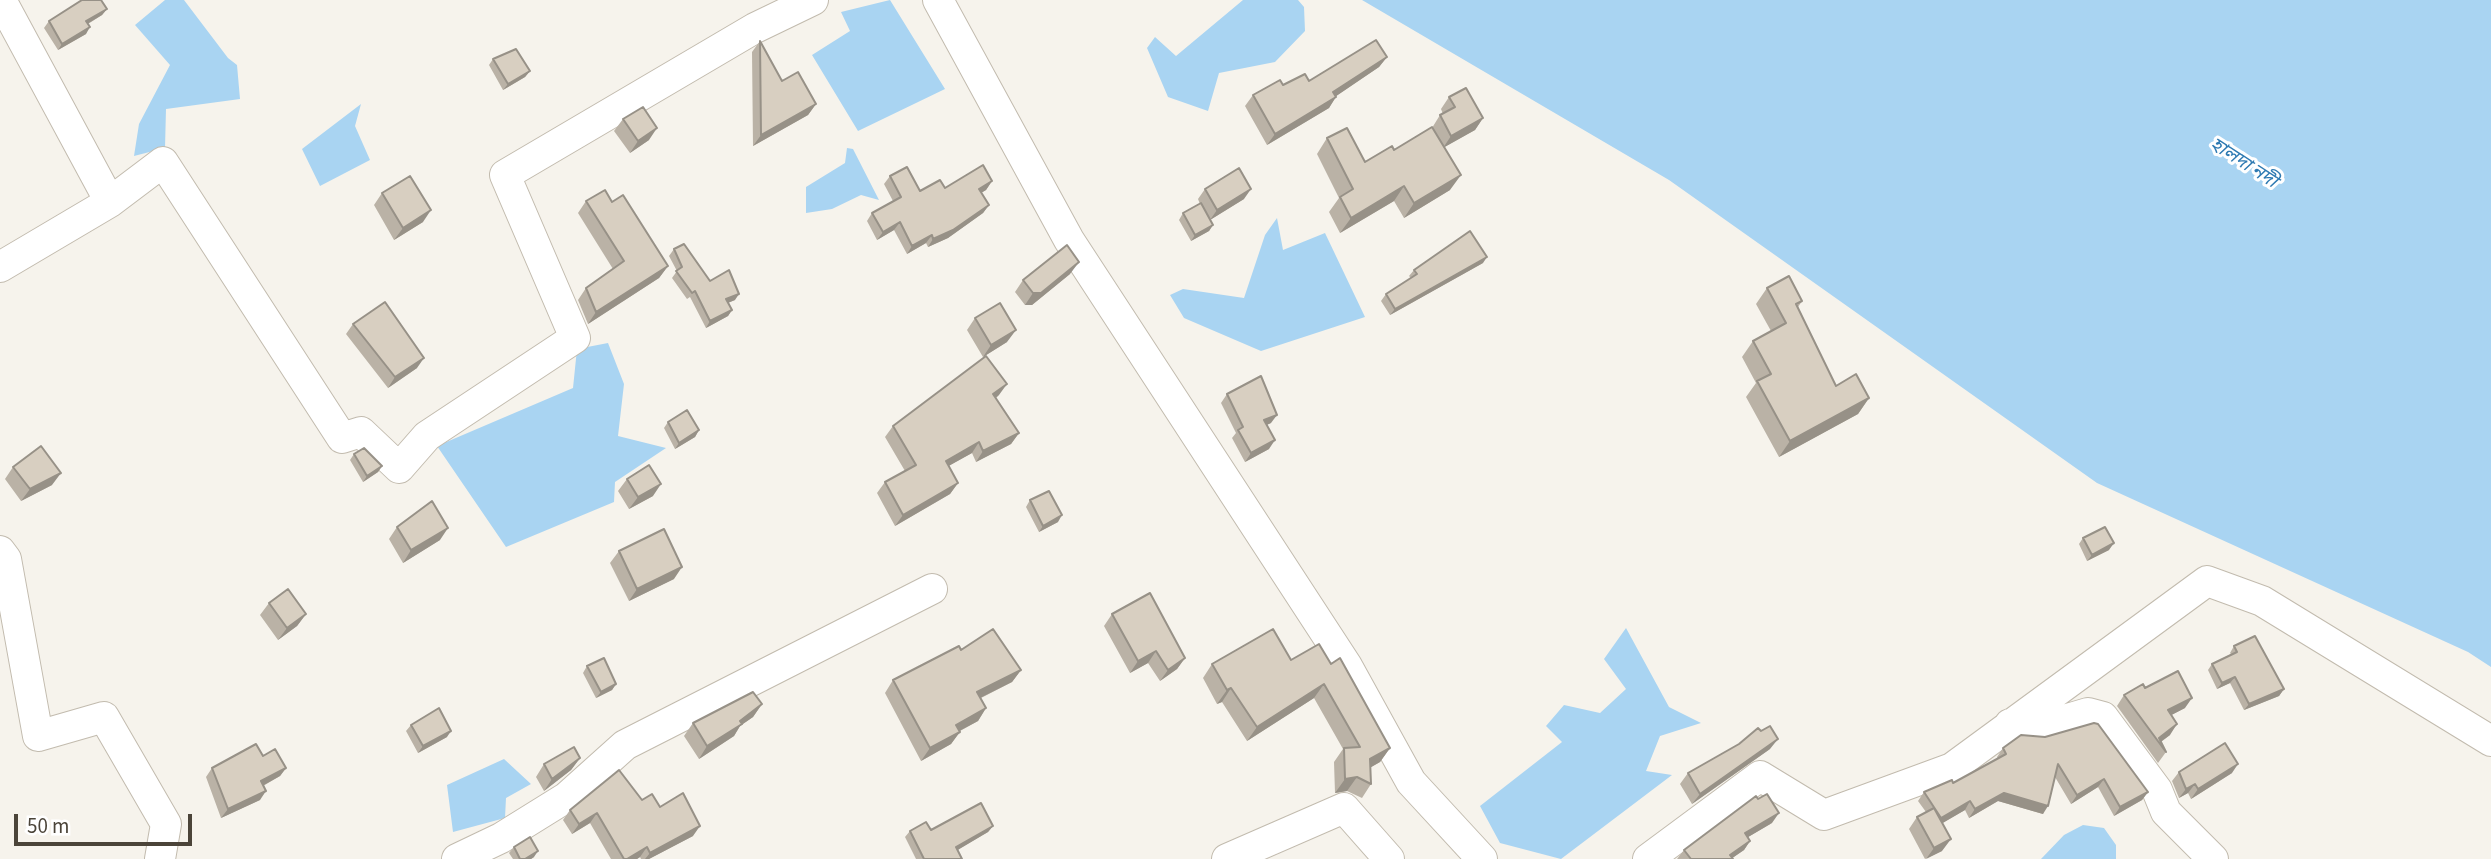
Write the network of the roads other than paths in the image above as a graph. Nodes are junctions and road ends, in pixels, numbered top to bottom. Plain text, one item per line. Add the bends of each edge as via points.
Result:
1 (1, 0) edge
2 (813, 0) edge
3 (938, 0) edge
4 (110, 202) junction
5 (0, 267) edge
6 (0, 551) edge
7 (932, 589) dead end
8 (2010, 724) junction
9 (2491, 741) edge
10 (160, 859) edge
11 (457, 859) edge
12 (1227, 859) edge
13 (1389, 859) edge
14 (1482, 859) edge
15 (1648, 859) edge
16 (2213, 859) edge

1 - 4 street
2 - 4 street via 755,28 505,175 575,338 427,436 399,468 361,432 342,438 163,162
3 - 14 street via 1069,240 1347,666 1411,782
4 - 5 street
6 - 10 street via 6,559 38,736 104,717 166,824
7 - 11 street via 625,746 567,797
8 - 9 street via 2207,581 2262,601
8 - 15 street via 1952,768 1824,815 1760,776
8 - 16 street via 2034,729 2088,713 2103,717 2157,789 2166,812
12 - 13 street via 1344,808

